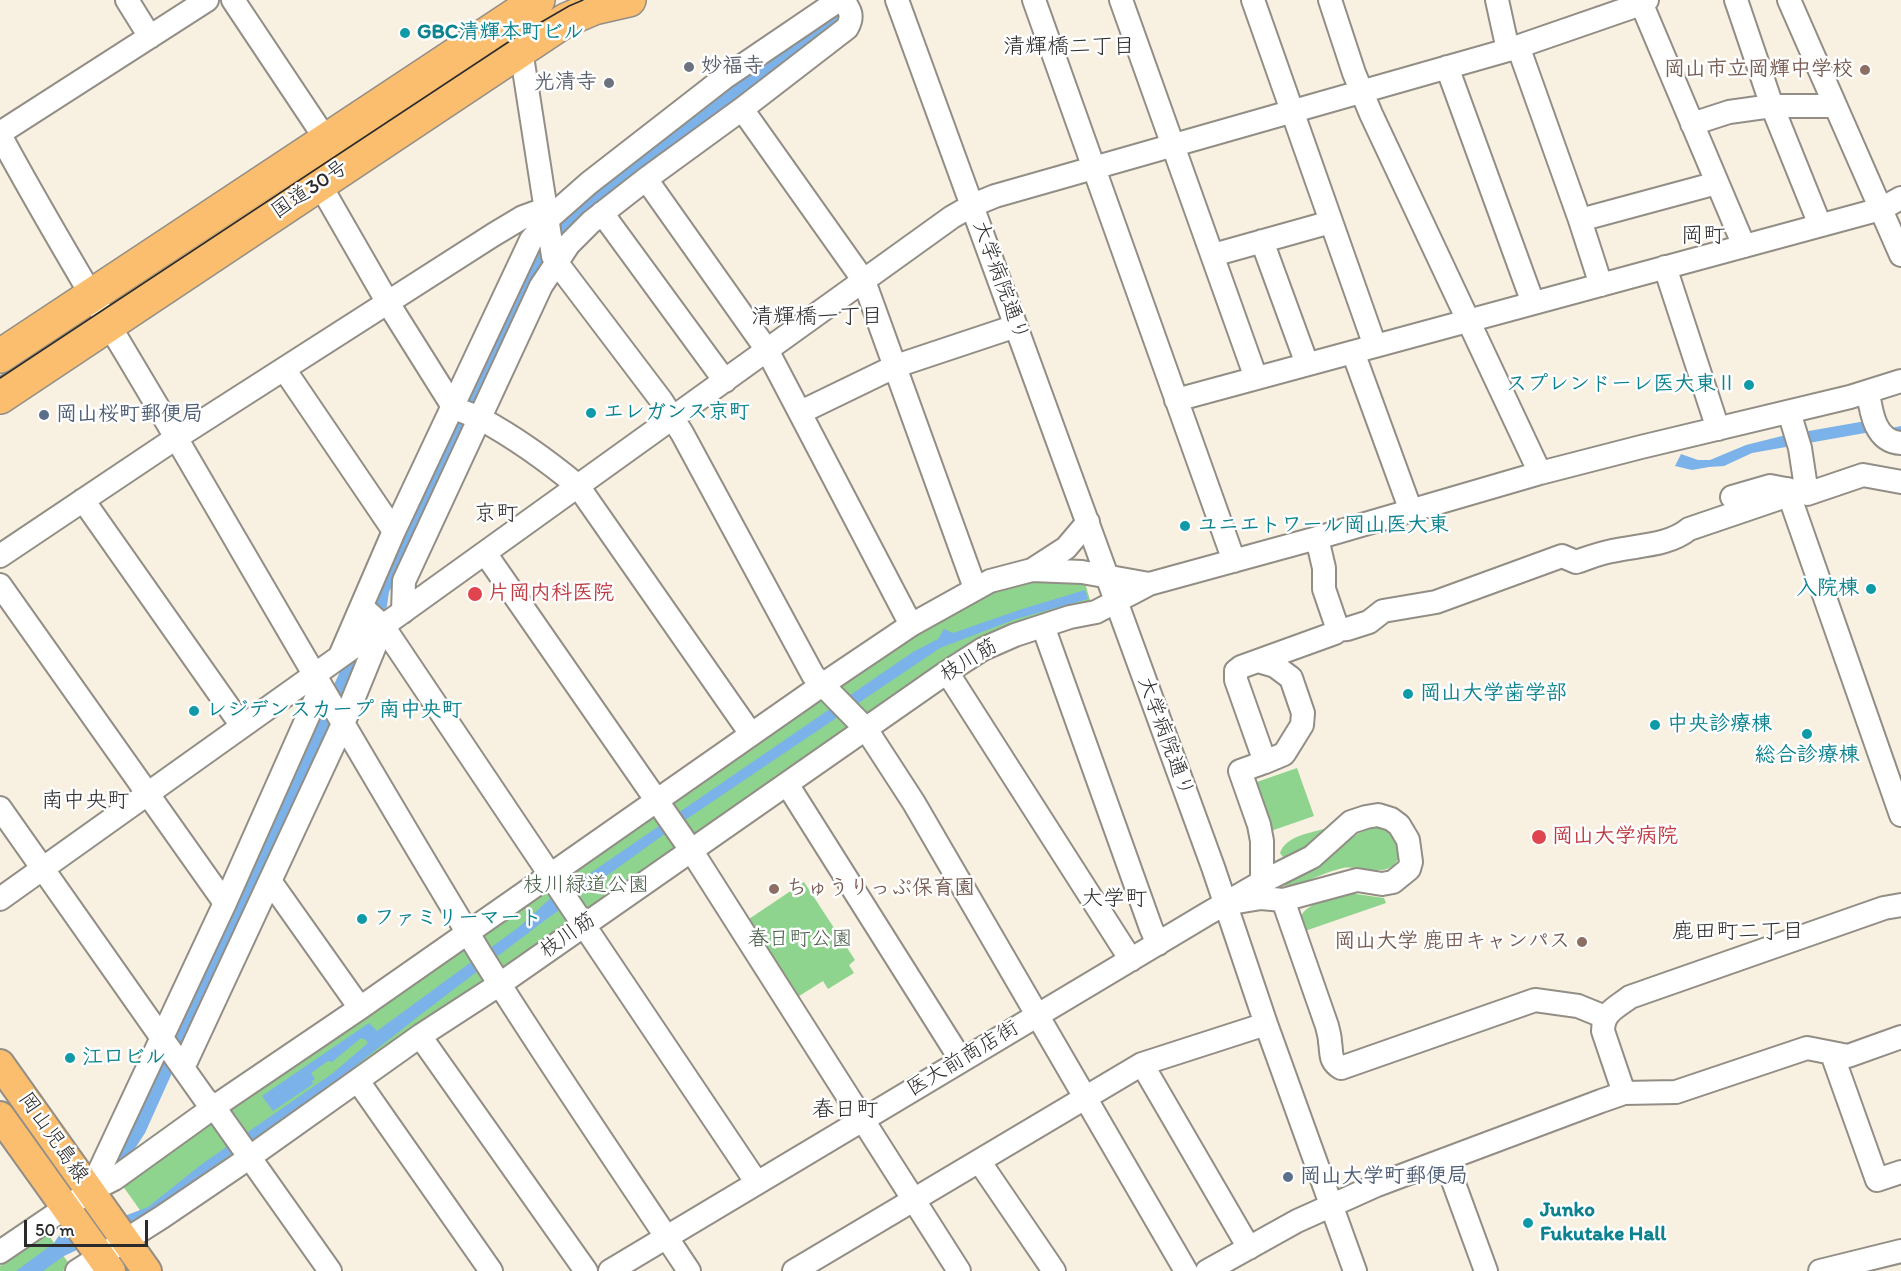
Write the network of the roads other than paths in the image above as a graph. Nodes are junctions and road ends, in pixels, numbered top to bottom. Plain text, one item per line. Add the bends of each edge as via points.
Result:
1 (127, 0) edge
2 (207, 0) edge
3 (232, 0) edge
4 (629, 0) edge
5 (839, 0) edge
6 (843, 0) edge
7 (897, 0) edge
8 (1034, 0) edge
9 (1121, 0) edge
10 (1253, 0) edge
11 (1330, 0) edge
12 (1497, 0) edge
13 (1736, 0) edge
14 (1789, 0) edge
15 (1643, 1) edge
16 (522, 5) edge
17 (150, 37) junction
18 (1513, 48) junction
19 (521, 49) junction
20 (1447, 67) junction
21 (1362, 92) junction
22 (1772, 106) junction
23 (1835, 106) junction
24 (742, 109) junction
25 (1292, 112) junction
26 (1692, 123) junction
27 (327, 141) junction
28 (2, 144) edge
29 (1173, 146) junction
30 (1093, 168) junction
31 (646, 179) junction
32 (319, 183) junction
33 (1717, 183) junction
34 (1891, 203) edge
35 (973, 205) junction
36 (602, 213) junction
37 (547, 220) junction
38 (1581, 220) junction
39 (1331, 222) junction
40 (1820, 225) junction
41 (1262, 241) junction
42 (1744, 246) junction
43 (1212, 255) junction
44 (1901, 255) edge
45 (555, 259) junction
46 (1665, 267) junction
47 (864, 281) junction
48 (1601, 285) junction
49 (92, 296) junction
50 (388, 303) junction
51 (1533, 303) junction
52 (1469, 321) junction
53 (109, 326) junction
54 (1016, 326) junction
55 (1375, 346) junction
56 (767, 350) junction
57 (1353, 352) junction
58 (0, 356) edge
59 (1307, 364) junction
60 (896, 366) junction
61 (284, 369) junction
62 (1256, 378) junction
63 (725, 381) junction
64 (1901, 381) edge
65 (1868, 392) junction
66 (0, 397) edge
67 (1176, 400) junction
68 (465, 411) junction
69 (801, 412) junction
70 (673, 418) junction
71 (1718, 429) junction
72 (1795, 431) junction
73 (176, 438) junction
74 (1898, 443) edge
75 (1540, 473) junction
76 (1901, 482) edge
77 (578, 486) junction
78 (1794, 493) junction
79 (1732, 497) dead end
80 (83, 500) junction
81 (1411, 511) junction
82 (1088, 522) junction
83 (394, 531) junction
84 (1317, 538) junction
85 (485, 553) junction
86 (0, 555) edge
87 (1234, 561) junction
88 (1032, 570) junction
89 (1107, 577) junction
90 (1149, 584) junction
91 (0, 585) edge
92 (975, 588) junction
93 (1116, 602) junction
94 (403, 612) junction
95 (374, 620) junction
96 (911, 625) junction
97 (1044, 626) junction
98 (1336, 630) junction
99 (1258, 661) junction
100 (947, 672) junction
101 (320, 686) junction
102 (836, 699) junction
103 (342, 722) junction
104 (242, 726) junction
105 (866, 729) junction
106 (751, 734) junction
107 (1265, 762) junction
108 (787, 784) junction
109 (148, 794) junction
110 (0, 808) edge
111 (1901, 815) edge
112 (674, 824) junction
113 (43, 868) junction
114 (270, 881) junction
115 (555, 882) junction
116 (1262, 882) junction
117 (0, 899) edge
118 (1283, 900) junction
119 (225, 903) junction
120 (1225, 904) junction
121 (1901, 905) edge
122 (578, 916) junction
123 (468, 932) junction
124 (1158, 944) junction
125 (1131, 960) junction
126 (490, 968) junction
127 (360, 1008) junction
128 (1036, 1015) junction
129 (1605, 1017) junction
130 (1266, 1024) junction
131 (420, 1036) junction
132 (1901, 1037) edge
133 (172, 1053) junction
134 (1832, 1054) junction
135 (961, 1060) junction
136 (0, 1064) edge
137 (1142, 1064) junction
138 (358, 1081) junction
139 (1624, 1093) junction
140 (1084, 1096) junction
141 (214, 1107) junction
142 (0, 1116) edge
143 (863, 1119) junction
144 (243, 1149) junction
145 (980, 1161) junction
146 (1449, 1170) junction
147 (1901, 1172) edge
148 (757, 1183) junction
149 (90, 1191) junction
150 (913, 1199) junction
151 (1332, 1206) junction
152 (65, 1208) junction
153 (667, 1238) junction
154 (125, 1241) junction
155 (1249, 1248) junction
156 (1901, 1251) edge
157 (0, 1252) edge
158 (96, 1266) edge
159 (807, 1268) edge
160 (1221, 1268) edge
161 (147, 1271) edge
162 (330, 1271) edge
163 (491, 1271) edge
164 (586, 1271) edge
165 (610, 1271) edge
166 (689, 1271) edge
167 (959, 1271) edge
168 (1054, 1271) edge
169 (1186, 1271) edge
170 (1355, 1271) edge
171 (1486, 1271) edge
172 (1820, 1271) edge

1 - 17 street
2 - 17 street
3 - 27 street
4 - 19 highway, 国道30号 via 579,13
5 - 37 street via 724,78
6 - 24 street via 851,12 847,27
7 - 35 street, 大学病院通り
8 - 30 street
9 - 29 street
10 - 25 street
11 - 21 street
12 - 18 street
13 - 22 street
14 - 23 street
15 - 18 street
15 - 26 street
16 - 19 street
16 - 27 highway, 国道30号
17 - 28 street
18 - 20 street
18 - 38 street
19 - 32 highway, 国道30号
19 - 37 street
20 - 21 street
20 - 51 street
21 - 25 street
21 - 52 street
22 - 23 street
22 - 26 street via 1729,112
22 - 40 street
23 - 34 street
24 - 31 street
24 - 47 street
25 - 29 street
25 - 39 street
26 - 33 street
27 - 49 highway, 国道30号
28 - 49 street
29 - 30 street
29 - 43 street
30 - 35 street
30 - 67 street
31 - 36 street
31 - 56 street
32 - 50 street
32 - 53 highway, 国道30号
33 - 38 street
33 - 42 street
34 - 40 street
34 - 44 street
35 - 47 street
35 - 54 street, 大学病院通り
36 - 45 street
36 - 63 street
37 - 45 street
37 - 50 street via 523,217
37 - 68 street via 531,240
38 - 48 street
39 - 41 street
39 - 55 street
40 - 42 street
41 - 43 street
41 - 59 street
42 - 46 street
43 - 62 street
45 - 68 street
45 - 70 street
46 - 48 street
46 - 71 street
47 - 56 street
47 - 60 street
48 - 51 street
49 - 53 street
49 - 58 highway, 国道30号
50 - 61 street
50 - 68 street
51 - 52 street
52 - 55 street
52 - 75 street
53 - 66 highway, 国道30号
53 - 73 street
54 - 60 street
54 - 82 street, 大学病院通り
55 - 57 street
56 - 63 street
56 - 69 street
57 - 59 street
57 - 81 street
59 - 62 street
60 - 69 street
60 - 92 street
61 - 73 street
61 - 83 street
62 - 67 street
63 - 70 street
64 - 65 street
65 - 72 street
65 - 74 street via 1873,419 1882,433
67 - 87 street
68 - 77 street
68 - 83 street
68 - 94 street via 404,581
69 - 96 street
70 - 77 street
70 - 102 street via 806,663
71 - 72 street
71 - 75 street
72 - 78 street
73 - 80 street
73 - 101 street
75 - 81 street
76 - 78 street via 1863,475
77 - 85 street
77 - 106 street
78 - 79 street via 1770,486
78 - 98 street via 1665,541 1576,562 1562,556 1436,602 1383,611 1369,622
78 - 111 street
80 - 86 street
80 - 104 street
81 - 84 street
82 - 88 street via 1066,548
82 - 89 street, 大学病院通り
83 - 95 street
84 - 87 street
84 - 98 street via 1324,588
85 - 94 street
85 - 112 street
87 - 90 street
88 - 89 street
88 - 92 street
89 - 90 street
89 - 93 street, 大学病院通り
90 - 93 street, 枝川筋
91 - 109 street
92 - 96 street
93 - 97 street, 枝川筋 via 1096,612
93 - 120 street, 大学病院通り
94 - 95 street
95 - 101 street
95 - 103 street
95 - 115 street
96 - 102 street
97 - 100 street, 枝川筋 via 983,649
97 - 124 street
98 - 99 street
99 - 107 street via 1236,671 1236,680
99 - 107 street via 1275,666 1291,678 1303,713 1302,725 1284,754
100 - 105 street, 枝川筋
100 - 125 street
101 - 103 street
101 - 104 street
101 - 119 street
102 - 105 street
102 - 106 street
103 - 114 street
103 - 123 street
104 - 109 street
105 - 108 street, 枝川筋
105 - 128 street via 914,803
106 - 112 street
107 - 116 street via 1240,771 1259,825
108 - 112 street, 枝川筋
108 - 135 street
109 - 113 street
109 - 119 street
110 - 113 street
112 - 115 street
112 - 122 street, 枝川筋
112 - 143 street
113 - 117 street
113 - 133 street
114 - 127 street
114 - 133 street
115 - 122 street
115 - 123 street
116 - 118 street, 医大前商店街 via 1312,858 1351,822 1378,815 1391,819 1405,834 1411,862 1409,869 1393,882 1357,880
116 - 120 street, 医大前商店街
118 - 120 street via 1261,898
118 - 129 street via 1327,1026 1331,1058 1341,1068 1534,1000 1578,1006
119 - 133 street
120 - 124 street, 医大前商店街
120 - 130 street, 大学病院通り
121 - 129 street via 1853,918 1630,998
122 - 126 street, 枝川筋
122 - 148 street
123 - 126 street
123 - 127 street
124 - 125 street, 医大前商店街
125 - 128 street, 医大前商店街
126 - 131 street, 枝川筋
126 - 153 street
127 - 141 street
128 - 135 street, 医大前商店街
128 - 140 street
129 - 139 street via 1603,1031
130 - 137 street
130 - 151 street, 大学病院通り
131 - 138 street, 枝川筋
131 - 164 street
132 - 134 street via 1848,1056
133 - 141 street
133 - 149 street
134 - 139 street via 1807,1048 1676,1092
134 - 147 street via 1877,1180
135 - 143 street, 医大前商店街
136 - 149 main road, 岡山児島線
137 - 140 street
137 - 155 street
138 - 144 street, 枝川筋
138 - 163 street
139 - 146 street via 1604,1114
139 - 151 street via 1387,1181
140 - 145 street
140 - 169 street
141 - 144 street
141 - 149 street via 114,1179
142 - 152 main road, 岡山児島線
143 - 148 street, 医大前商店街
143 - 150 street
144 - 154 street, 枝川筋
144 - 162 street
145 - 150 street
145 - 168 street
146 - 151 street via 1382,1194
146 - 171 street
148 - 153 street, 医大前商店街
149 - 152 street
149 - 154 main road, 岡山児島線
150 - 159 street
150 - 167 street
151 - 155 street
151 - 170 street, 大学病院通り
152 - 157 street
152 - 158 main road, 岡山児島線
153 - 165 street, 医大前商店街
153 - 166 street
154 - 158 street, 枝川筋
154 - 161 main road, 岡山児島線
155 - 160 street
156 - 172 street

